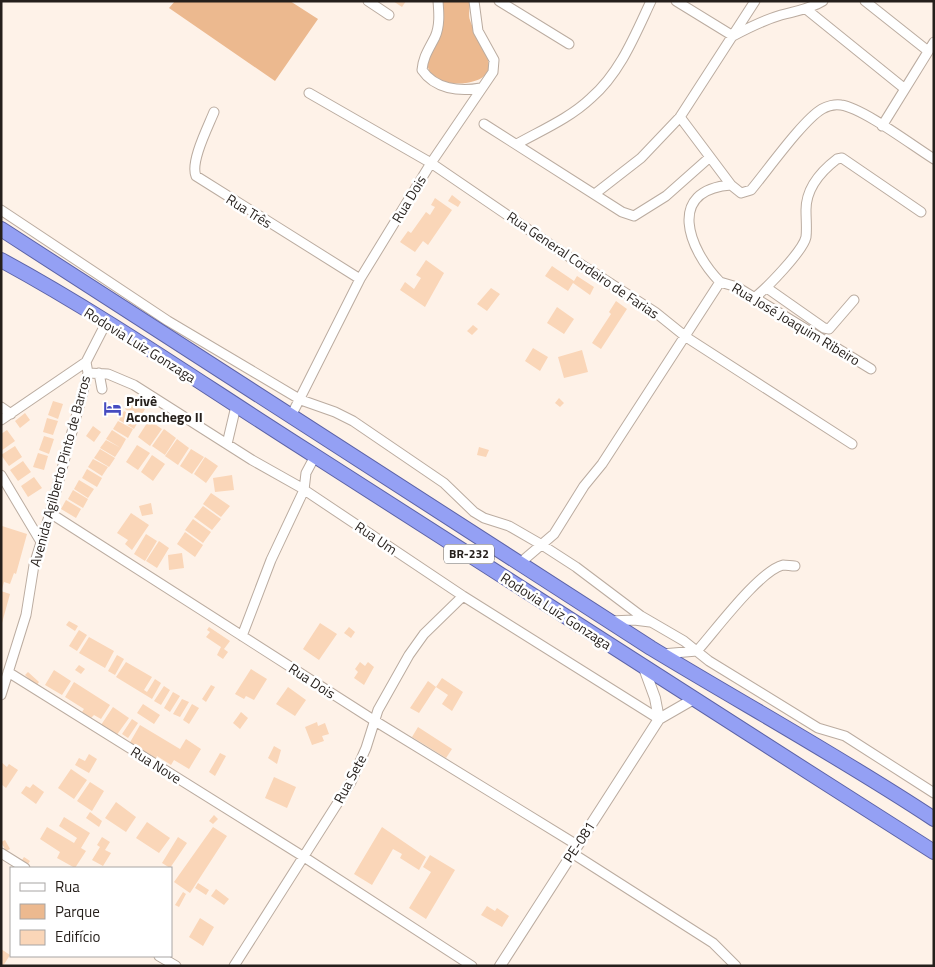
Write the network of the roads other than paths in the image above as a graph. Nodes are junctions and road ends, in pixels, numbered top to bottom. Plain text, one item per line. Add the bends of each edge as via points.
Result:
1 (368, 1) edge
2 (438, 1) edge
3 (474, 1) edge
4 (500, 1) edge
5 (651, 1) edge
6 (676, 1) edge
7 (754, 1) edge
8 (823, 1) edge
9 (865, 1) edge
10 (806, 10) junction
11 (390, 15) dead end
12 (733, 36) junction
13 (934, 42) edge
14 (569, 44) dead end
15 (928, 52) junction
16 (480, 88) junction
17 (905, 89) junction
18 (309, 93) dead end
19 (214, 112) dead end
20 (680, 117) junction
21 (484, 124) dead end
22 (882, 126) junction
23 (517, 144) junction
24 (710, 157) junction
25 (934, 159) edge
26 (431, 163) junction
27 (731, 184) junction
28 (596, 193) junction
29 (1, 210) edge
30 (921, 212) dead end
31 (1, 229) edge
32 (1, 260) edge
33 (360, 279) junction
34 (720, 282) junction
35 (767, 288) junction
36 (754, 298) junction
37 (854, 300) dead end
38 (106, 323) junction
39 (686, 336) junction
40 (86, 362) junction
41 (871, 368) dead end
42 (88, 373) junction
43 (99, 373) junction
44 (102, 389) dead end
45 (301, 400) junction
46 (236, 406) junction
47 (1, 407) edge
48 (11, 414) junction
49 (291, 416) junction
50 (1, 420) edge
51 (227, 444) junction
52 (852, 444) dead end
53 (315, 456) junction
54 (1, 475) edge
55 (304, 490) junction
56 (50, 512) junction
57 (41, 542) junction
58 (542, 545) junction
59 (520, 563) junction
60 (795, 566) dead end
61 (463, 596) junction
62 (610, 621) junction
63 (653, 623) junction
64 (242, 636) junction
65 (697, 651) junction
66 (661, 654) junction
67 (644, 668) junction
68 (8, 672) junction
69 (1, 695) edge
70 (692, 700) junction
71 (659, 719) junction
72 (375, 721) junction
73 (934, 793) edge
74 (934, 819) edge
75 (574, 849) junction
76 (934, 852) edge
77 (1, 853) edge
78 (304, 857) junction
79 (23, 867) edge
80 (162, 957) edge
81 (176, 966) edge
82 (234, 966) edge
83 (472, 966) edge
84 (500, 966) edge
85 (736, 966) edge

1 - 11 street
2 - 16 street via 439,21 422,59 422,70 428,79 439,85 468,90
3 - 16 street, Rua Dois via 478,31 494,60 493,72
4 - 14 street
5 - 23 street via 633,39 605,84 592,98 571,114
6 - 12 street
7 - 12 street
8 - 10 street
9 - 15 street
10 - 12 street via 781,15
10 - 17 street
12 - 20 street
13 - 15 street
15 - 17 street
16 - 26 street, Rua Dois
17 - 22 street
18 - 26 street, Rua General Cordeiro de Farias
19 - 33 street, Rua Três via 197,157 196,176
20 - 24 street
20 - 28 street via 646,153
21 - 23 street
22 - 25 street
22 - 27 street via 842,105 822,109 751,190 741,193
23 - 28 street
24 - 27 street
24 - 28 street via 666,196 634,216 622,212
26 - 33 street, Rua Dois
26 - 39 street, Rua General Cordeiro de Farias
27 - 34 street via 700,193 688,212 690,232
29 - 45 street via 168,321
30 - 35 street via 842,158 836,159 810,187 806,196 806,238
31 - 49 highway, Rodovia Luiz Gonzaga / BR-232
32 - 38 highway, Rodovia Luiz Gonzaga / BR-232
33 - 45 street, Rua Dois
34 - 36 street, Rua José Joaquim Ribeiro
34 - 39 street
35 - 36 street
35 - 37 street via 829,329
36 - 41 street, Rua José Joaquim Ribeiro
38 - 40 street
38 - 46 highway, Rodovia Luiz Gonzaga / BR-232
39 - 52 street, Rua General Cordeiro de Farias
39 - 58 street via 562,523
40 - 42 street, Avenida Agilberto Pinto de Barros
40 - 48 street
42 - 43 street, Rua Um
42 - 56 street, Avenida Agilberto Pinto de Barros
43 - 44 street
43 - 51 street, Rua Um via 134,385
45 - 49 street, Rua Dois
45 - 58 street via 353,421 444,483 474,512 509,526
46 - 51 street
46 - 53 highway, Rodovia Luiz Gonzaga / BR-232
47 - 48 street
48 - 50 street
49 - 59 highway, Rodovia Luiz Gonzaga / BR-232
51 - 55 street, Rua Um via 251,464
53 - 55 street via 306,473
53 - 67 highway, Rodovia Luiz Gonzaga / BR-232
54 - 57 street
55 - 61 street, Rua Um
55 - 64 street via 271,560
56 - 57 street, Avenida Agilberto Pinto de Barros
56 - 64 street, Rua Dois
57 - 68 street, Avenida Agilberto Pinto de Barros via 26,615
58 - 59 street
58 - 63 street
59 - 62 highway, Rodovia Luiz Gonzaga / BR-232
60 - 65 street via 776,568 759,580
61 - 71 street, Rua Um
61 - 72 street, Rua Sete via 424,634 409,655 389,688
62 - 63 street
62 - 66 highway, Rodovia Luiz Gonzaga / BR-232
63 - 65 street
64 - 72 street, Rua Dois
65 - 66 street
65 - 73 street via 813,725 845,736
66 - 74 highway, Rodovia Luiz Gonzaga / BR-232
67 - 70 highway, Rodovia Luiz Gonzaga / BR-232
67 - 71 street
68 - 69 street, Avenida Agilberto Pinto de Barros
68 - 78 street, Rua Nove
70 - 71 street
70 - 76 highway, Rodovia Luiz Gonzaga / BR-232
71 - 75 street, PE-081 / PE-081
72 - 75 street, Rua Dois
72 - 78 street, Rua Sete via 351,782
75 - 84 street, PE-081 / PE-081
75 - 85 street, Rua Dois via 713,943
77 - 79 street
78 - 82 street, Rua Sete
78 - 83 street
80 - 81 street

